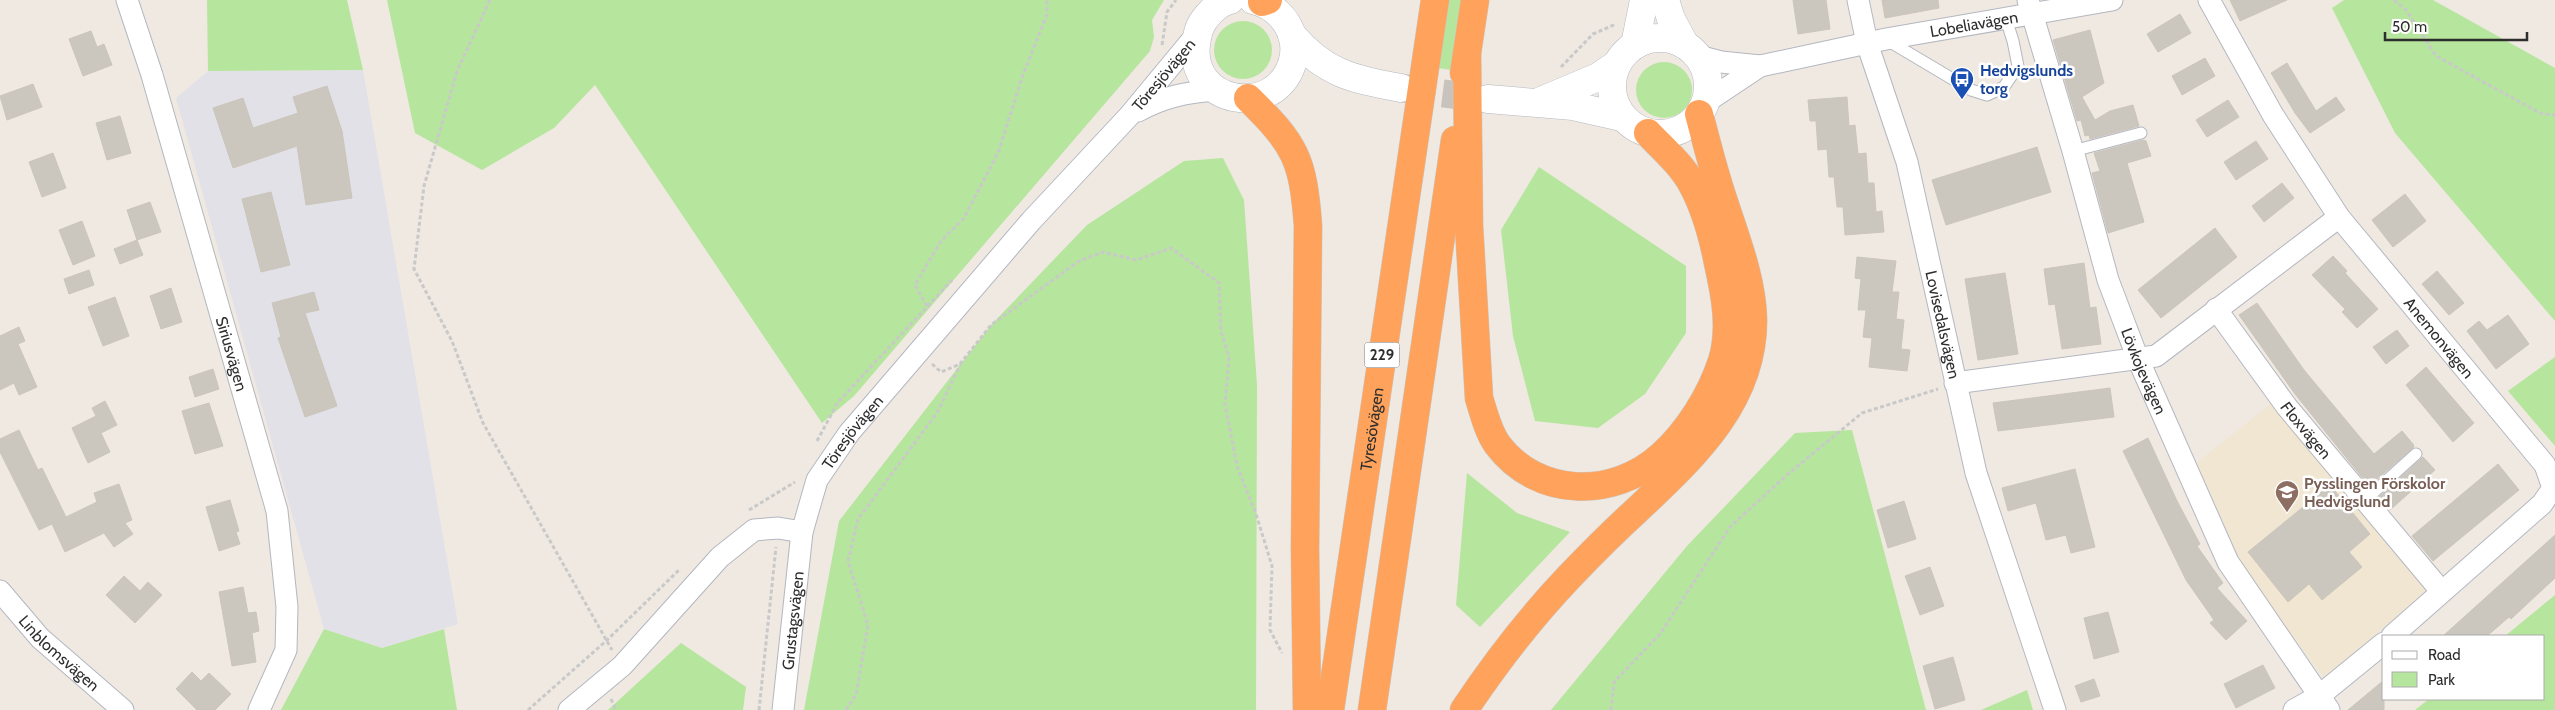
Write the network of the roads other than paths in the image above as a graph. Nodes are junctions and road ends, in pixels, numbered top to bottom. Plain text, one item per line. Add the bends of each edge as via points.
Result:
1 (127, 0) edge
2 (1230, 0) edge
3 (1434, 0) edge
4 (1475, 0) edge
5 (1665, 0) edge
6 (1858, 0) edge
7 (2112, 0) edge
8 (2208, 0) edge
9 (1261, 1) edge
10 (2030, 7) edge
11 (1199, 19) edge
12 (2006, 19) junction
13 (1640, 22) edge
14 (1292, 35) junction
15 (1876, 41) junction
16 (1692, 50) junction
17 (1467, 55) junction
18 (1616, 66) junction
19 (1760, 66) junction
20 (1340, 74) junction
21 (1278, 88) junction
22 (1402, 88) tunnel mouth
23 (1216, 90) junction
24 (1248, 98) junction
25 (1488, 99) tunnel mouth
26 (1540, 102) junction
27 (1702, 108) junction
28 (1129, 116) junction
29 (1622, 117) junction
30 (1648, 132) junction
31 (2141, 133) dead end
32 (2073, 151) junction
33 (2339, 217) junction
34 (2216, 309) junction
35 (2138, 359) junction
36 (1955, 383) junction
37 (2416, 454) dead end
38 (2364, 501) junction
39 (802, 532) junction
40 (0, 591) edge
41 (2442, 592) junction
42 (2393, 635) edge
43 (2382, 645) edge
44 (2324, 703) edge
45 (122, 710) edge
46 (259, 710) edge
47 (569, 710) edge
48 (782, 710) edge
49 (1307, 710) edge
50 (1330, 710) edge
51 (1372, 710) edge
52 (1464, 710) edge
53 (2055, 710) edge
54 (2294, 710) edge

1 - 46 street, Siriusvägen via 152,75 277,511 287,607 286,650
2 - 11 street
3 - 50 highway, Tyresövägen / 229
4 - 17 highway, 229
5 - 16 street via 1671,19
6 - 15 street, Lovisedalsvägen
7 - 10 street, Lobeliavägen
8 - 33 street, Anemonvägen via 2273,115
9 - 14 street via 1274,8
10 - 12 street, Lobeliavägen
10 - 32 street, Lövkojevägen
11 - 23 street via 1195,55 1201,75
11 - 28 street, Töresjövägen
12 - 15 street, Lobeliavägen
12 - 15 lane via 2018,66 2004,87 1987,95 1971,90
13 - 16 street via 1652,38 1670,39
13 - 18 street
14 - 20 street via 1306,51
14 - 21 street via 1295,55
15 - 19 street
15 - 36 street, Lovisedalsvägen via 1907,162
16 - 19 street via 1721,62
16 - 27 street via 1708,73 1710,90
17 - 30 highway via 1469,226 1479,398 1497,444 1531,474 1551,483 1595,487 1620,481 1661,456 1685,429 1708,394 1722,359 1726,296 1713,238 1692,185 1674,159
17 - 51 highway, 229
18 - 26 street
18 - 29 street via 1612,93
19 - 27 street
20 - 21 street via 1302,78
20 - 22 street
21 - 24 street via 1264,96
23 - 24 street via 1231,98
23 - 28 street, Töresjövägen via 1164,98
24 - 49 highway via 1288,140 1305,186 1308,226
25 - 26 street
26 - 29 street
27 - 30 street via 1687,126 1672,133
27 - 52 highway via 1711,163 1750,296 1751,343 1735,396 1719,424 1697,451 1612,533 1528,622
28 - 39 street, Töresjövägen via 1031,221 849,433 817,480
29 - 30 street
31 - 32 lane
32 - 35 street, Lövkojevägen via 2108,280
33 - 34 street
33 - 41 street, Anemonvägen via 2545,465 2553,488 2542,504
34 - 35 street via 2156,356
34 - 38 street, Floxvägen via 2287,407
35 - 36 street
35 - 44 street, Lövkojevägen via 2228,562
36 - 53 street, Lovisedalsvägen via 1976,473
37 - 38 lane
38 - 41 street, Floxvägen
39 - 47 street via 778,528 754,530 720,558 622,666
39 - 48 street, Grustagsvägen
40 - 45 street, Linblomsvägen via 40,638
41 - 42 street, Anemonvägen
43 - 44 street
44 - 54 street

